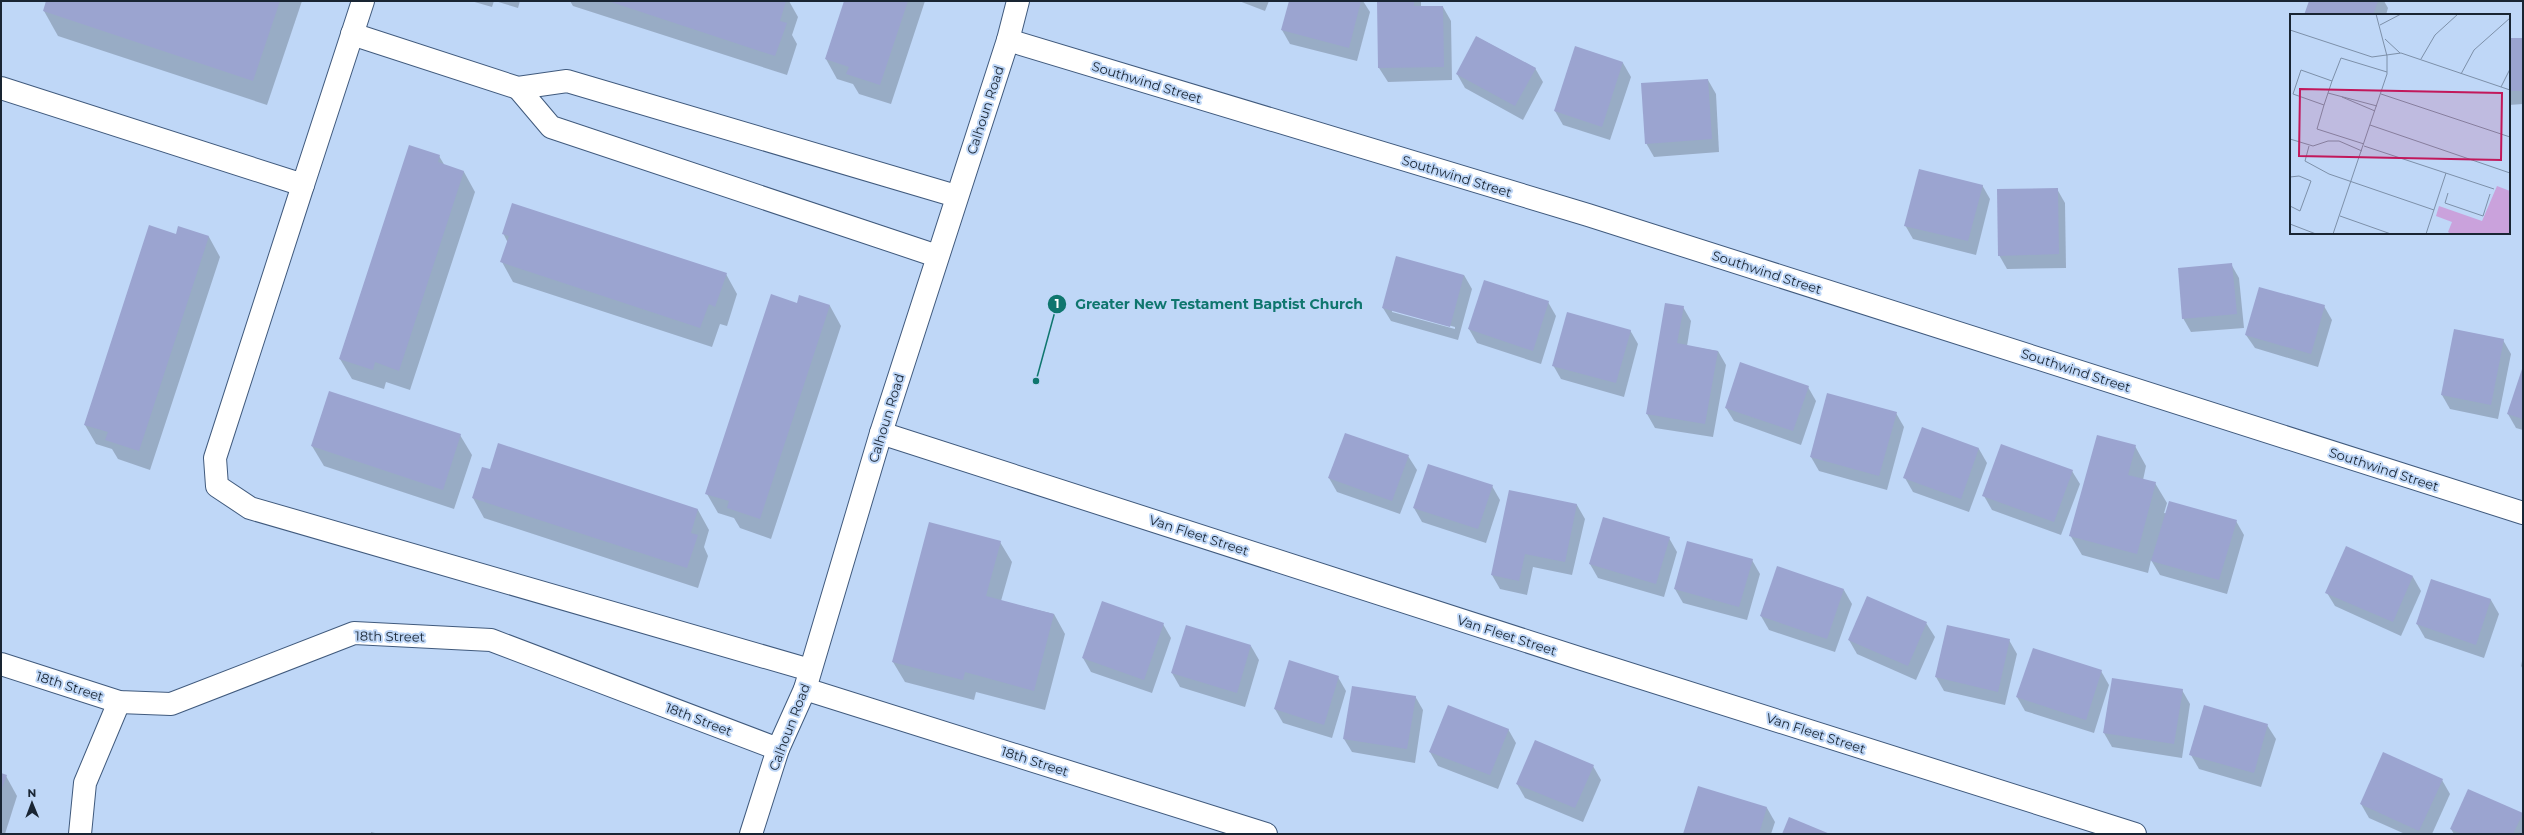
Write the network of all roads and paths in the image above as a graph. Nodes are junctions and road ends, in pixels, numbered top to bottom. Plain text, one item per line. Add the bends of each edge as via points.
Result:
1 (363, 1) edge
2 (1018, 1) edge
3 (352, 34) junction
4 (1008, 40) junction
5 (1, 88) edge
6 (518, 88) junction
7 (304, 185) junction
8 (956, 196) junction
9 (937, 256) junction
10 (881, 433) junction
11 (2523, 513) edge
12 (1, 664) edge
13 (807, 679) junction
14 (119, 702) junction
15 (778, 749) junction
16 (80, 834) edge
17 (751, 834) edge
18 (1266, 834) edge
19 (2135, 834) edge

1 - 3 street
2 - 4 street, Calhoun Road
3 - 6 street
3 - 7 street
4 - 8 street, Calhoun Road
4 - 11 street, Southwind Street via 1588,215
5 - 7 street
6 - 8 street via 567,81
6 - 9 street via 551,127
7 - 13 street, 18th Street via 215,458 217,486 250,508
8 - 9 street, Calhoun Road
9 - 10 street, Calhoun Road
10 - 13 street, Calhoun Road
10 - 19 street, Van Fleet Street via 1574,657
12 - 14 street, 18th Street
13 - 15 street, Calhoun Road
13 - 18 street, 18th Street
14 - 15 street, 18th Street via 171,704 354,633 491,640
14 - 16 street via 85,783
15 - 17 street, Calhoun Road

